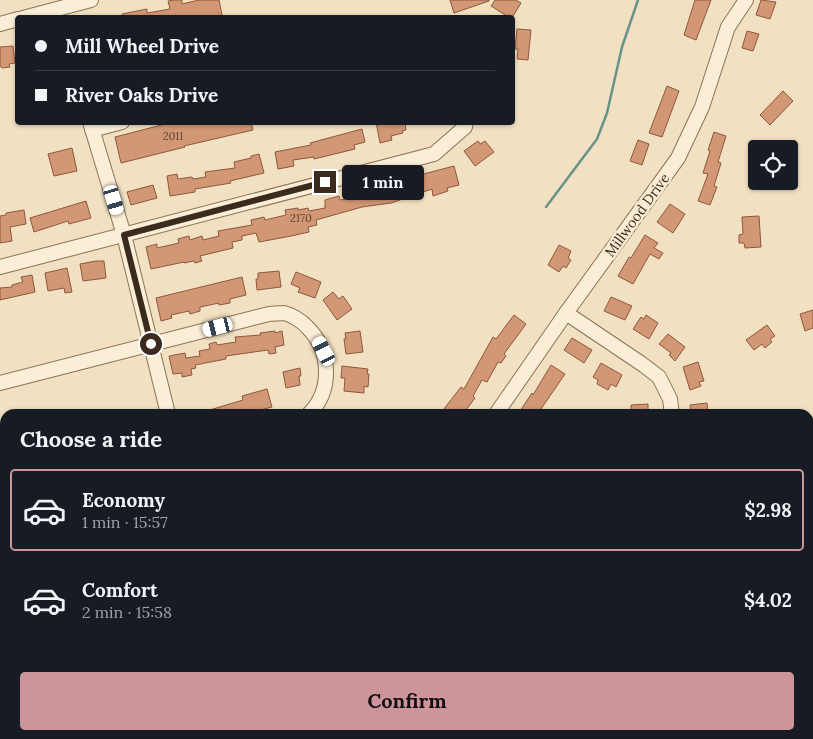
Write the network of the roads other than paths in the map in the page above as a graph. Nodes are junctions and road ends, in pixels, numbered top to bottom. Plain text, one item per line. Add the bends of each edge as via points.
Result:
1 (91, 0) edge
2 (746, 0) edge
3 (59, 9) edge
4 (35, 15) edge
5 (15, 20) edge
6 (0, 24) edge
7 (465, 125) edge
8 (91, 126) edge
9 (124, 235) junction
10 (0, 267) edge
11 (566, 313) junction
12 (151, 344) junction
13 (0, 383) edge
14 (167, 409) edge
15 (314, 409) edge
16 (499, 409) edge
17 (671, 409) edge

1 - 3 street
2 - 11 street, Millwood Drive via 728,27 702,107 678,158
3 - 4 street
5 - 6 street
7 - 9 street via 434,154
8 - 9 street
9 - 10 street
9 - 12 street
11 - 16 street, Millwood Drive
11 - 17 street via 659,377
12 - 13 street
12 - 14 street
12 - 15 street via 268,314 285,313 302,322 324,351 327,369 323,390

